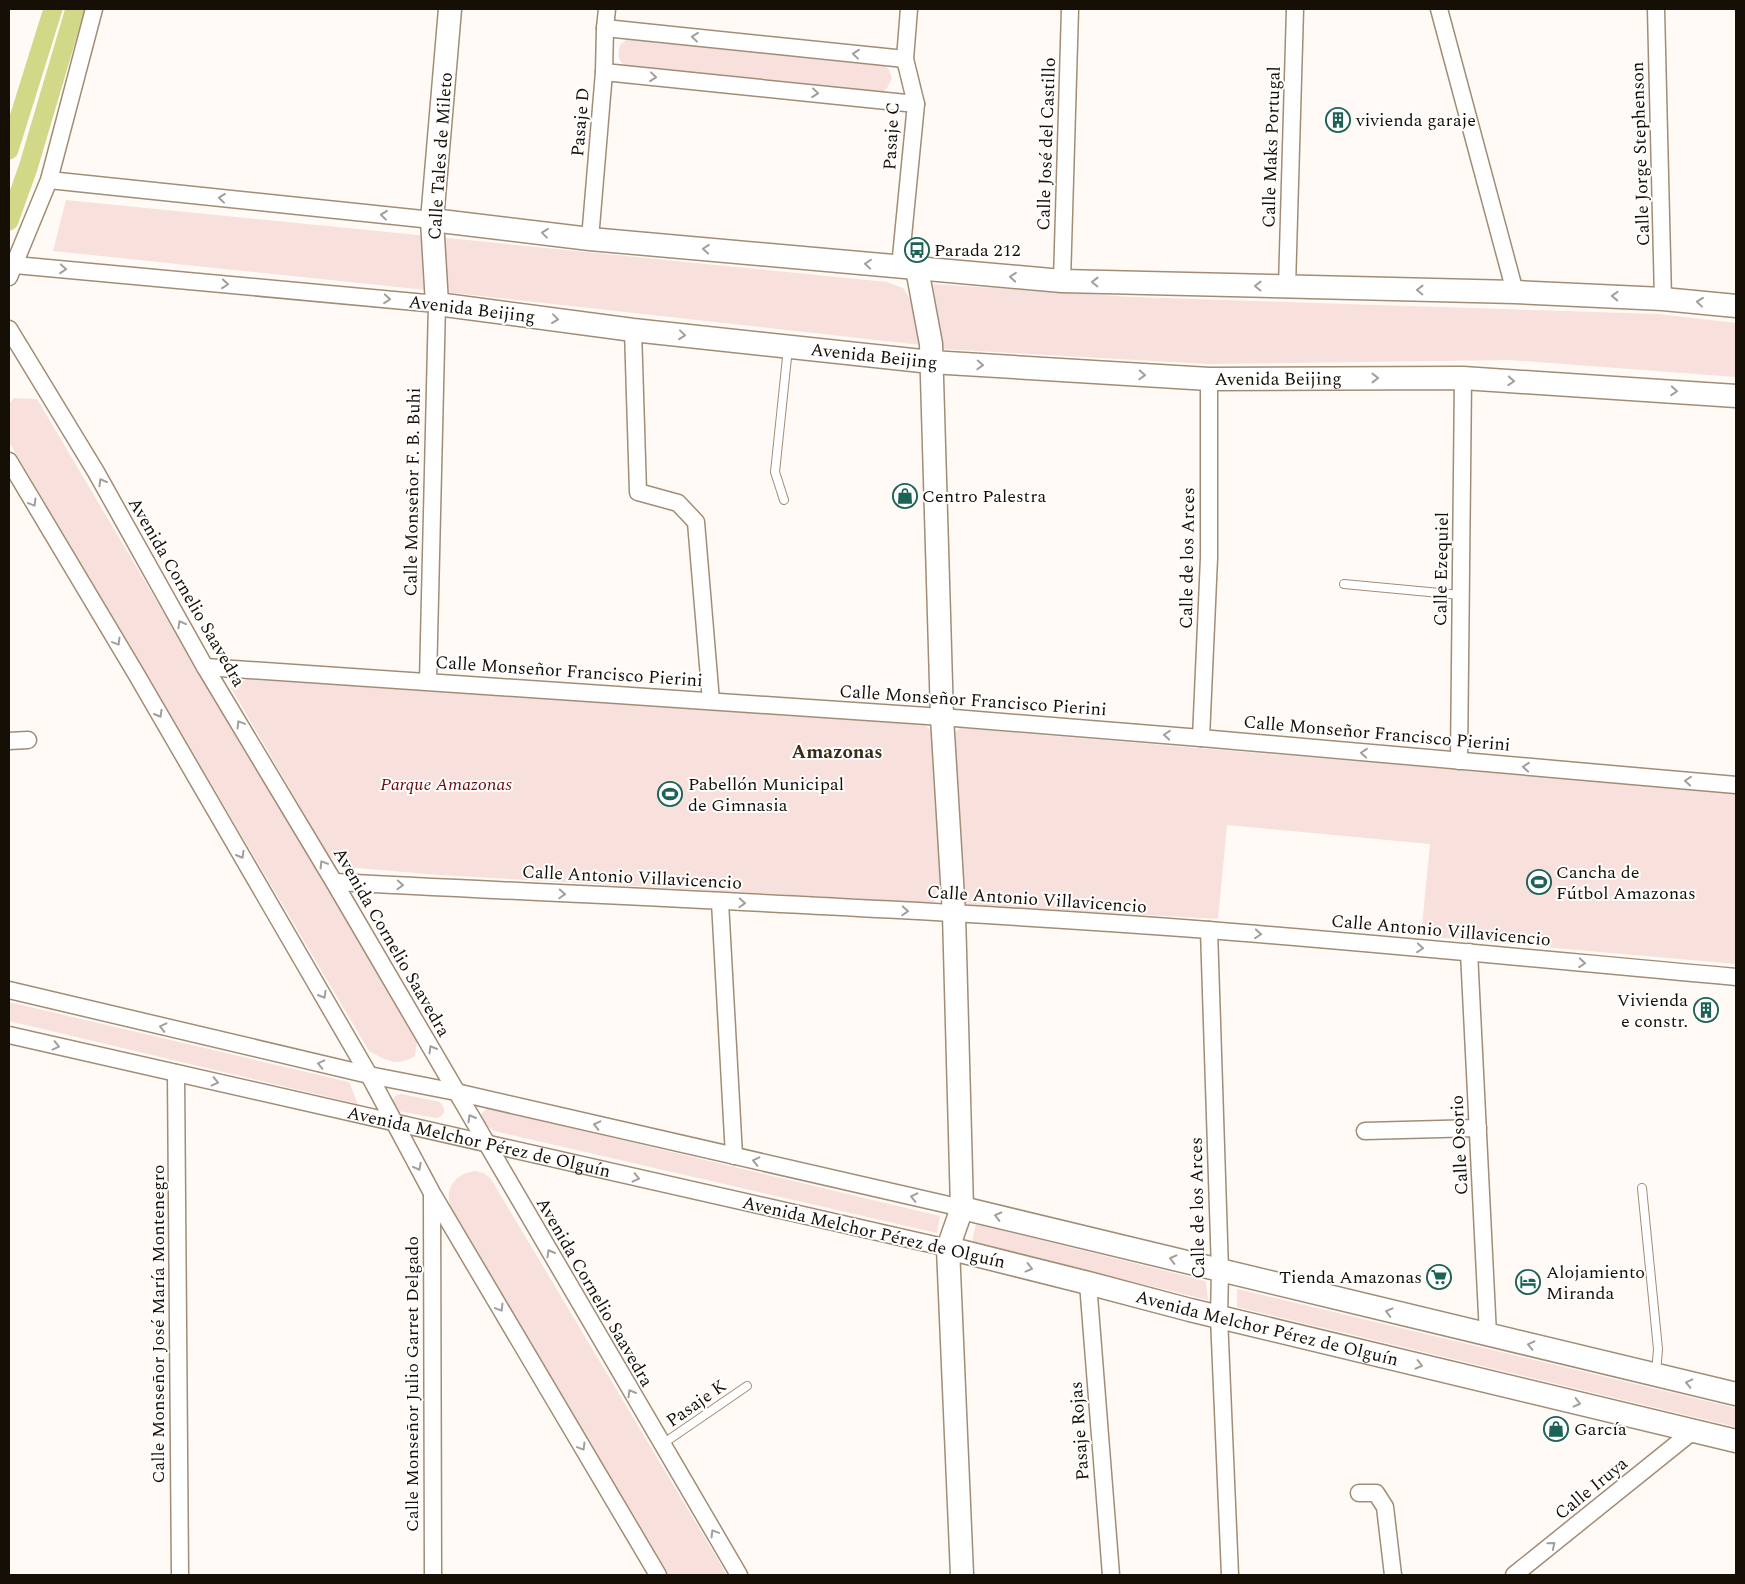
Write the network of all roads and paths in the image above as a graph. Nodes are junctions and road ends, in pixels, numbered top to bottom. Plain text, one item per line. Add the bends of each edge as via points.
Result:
1 (94, 9) edge
2 (450, 9) edge
3 (607, 9) edge
4 (909, 9) edge
5 (1070, 9) edge
6 (1295, 9) edge
7 (1439, 9) edge
8 (1656, 9) edge
9 (605, 28) junction
10 (905, 59) junction
11 (604, 72) junction
12 (916, 104) junction
13 (50, 180) junction
14 (432, 220) junction
15 (590, 238) junction
16 (908, 268) junction
17 (12, 271) edge
18 (1062, 281) junction
19 (1287, 287) junction
20 (1515, 292) junction
21 (1663, 298) junction
22 (437, 304) junction
23 (1736, 306) edge
24 (9, 329) edge
25 (633, 330) junction
26 (788, 346) junction
27 (931, 362) junction
28 (1463, 378) junction
29 (1209, 379) junction
30 (1736, 396) edge
31 (9, 461) edge
32 (784, 500) dead end
33 (1344, 584) dead end
34 (1461, 595) junction
35 (205, 666) junction
36 (428, 681) junction
37 (711, 701) junction
38 (942, 717) junction
39 (1201, 738) junction
40 (28, 740) dead end
41 (9, 741) edge
42 (1459, 761) junction
43 (1736, 785) edge
44 (334, 882) junction
45 (720, 902) junction
46 (954, 914) junction
47 (1209, 930) junction
48 (1470, 952) junction
49 (1736, 977) edge
50 (9, 990) edge
51 (9, 1035) edge
52 (176, 1073) junction
53 (369, 1075) junction
54 (456, 1092) junction
55 (396, 1124) junction
56 (1478, 1128) junction
57 (1365, 1131) dead end
58 (486, 1144) junction
59 (734, 1156) junction
60 (1642, 1188) dead end
61 (432, 1193) junction
62 (962, 1208) junction
63 (948, 1248) junction
64 (1220, 1271) junction
65 (1088, 1283) junction
66 (1219, 1317) junction
67 (1488, 1335) junction
68 (1656, 1375) junction
69 (747, 1386) dead end
70 (1736, 1394) edge
71 (1693, 1431) junction
72 (1736, 1441) edge
73 (662, 1445) junction
74 (1359, 1493) dead end
75 (180, 1575) edge
76 (433, 1575) edge
77 (658, 1575) edge
78 (739, 1575) edge
79 (962, 1575) edge
80 (1111, 1575) edge
81 (1230, 1575) edge
82 (1393, 1575) edge
83 (1514, 1575) edge

1 - 13 street
2 - 14 street, Calle Tales de Mileto
3 - 9 street, Pasaje D
4 - 10 street, Pasaje C
5 - 18 street, Calle José del Castillo
6 - 19 street, Calle Maks Portugal
7 - 20 street
8 - 21 street, Calle Jorge Stephenson
10 -> 9 street
9 - 11 street, Pasaje D
10 - 12 street, Pasaje C
11 -> 12 street
11 - 15 street, Pasaje D
12 - 16 street, Pasaje C
14 -> 13 street
13 - 17 street
15 -> 14 street
14 - 22 street, Calle Tales de Mileto
16 -> 15 street
18 -> 16 street
16 - 27 street via 931,344
17 -> 22 street, Avenida Beijing
19 -> 18 street
20 -> 19 street
21 -> 20 street
23 -> 21 street
22 -> 25 street, Avenida Beijing
22 - 36 street, Calle Monseñor F. B. Buhi
35 -> 24 street, Avenida Cornelio Saavedra via 96,472
25 -> 26 street, Avenida Beijing
25 - 37 street via 638,492 678,503 696,522
26 - 27 street, Avenida Beijing
26 - 32 lane via 775,472
27 -> 29 street, Avenida Beijing
27 - 38 street
29 -> 28 street, Avenida Beijing
28 -> 30 street, Avenida Beijing
28 - 34 street, Calle Ezequiel
29 - 39 street, Calle de los Arces via 1209,558
31 -> 53 street
33 - 34 lane
34 - 42 street, Calle Ezequiel
35 - 36 street, Calle Monseñor Francisco Pierini
44 -> 35 street, Avenida Cornelio Saavedra
36 - 37 street, Calle Monseñor Francisco Pierini
37 - 38 street, Calle Monseñor Francisco Pierini
39 -> 38 street, Calle Monseñor Francisco Pierini
38 - 46 street
42 -> 39 street, Calle Monseñor Francisco Pierini
40 - 41 street
43 -> 42 street, Calle Monseñor Francisco Pierini
44 -> 45 street, Calle Antonio Villavicencio
54 -> 44 street, Avenida Cornelio Saavedra
45 -> 46 street, Calle Antonio Villavicencio
45 - 59 street
46 - 47 street, Calle Antonio Villavicencio
46 - 62 street
47 -> 48 street, Calle Antonio Villavicencio
47 - 64 street, Calle de los Arces
48 -> 49 street, Calle Antonio Villavicencio
48 - 56 street, Calle Osorio
53 -> 50 street
51 -> 52 street, Avenida Melchor Pérez de Olguín
52 -> 55 street, Avenida Melchor Pérez de Olguín
52 - 75 street, Calle Monseñor José María Montenegro
53 - 54 street
53 - 55 street
58 -> 54 street, Avenida Cornelio Saavedra
59 -> 54 street
55 - 58 street, Avenida Melchor Pérez de Olguín
55 -> 61 street
56 - 57 street
56 - 67 street, Calle Osorio
58 -> 63 street, Avenida Melchor Pérez de Olguín
73 -> 58 street, Avenida Cornelio Saavedra
62 -> 59 street
60 - 68 lane via 1658,1349
61 - 76 street, Calle Monseñor Julio Garret Delgado
61 -> 77 street
62 - 63 street
64 -> 62 street
63 -> 65 street, Avenida Melchor Pérez de Olguín
63 - 79 street
64 - 66 street, Calle de los Arces
67 -> 64 street
65 - 66 street, Avenida Melchor Pérez de Olguín
65 - 80 street, Pasaje Rojas
66 -> 71 street, Avenida Melchor Pérez de Olguín
66 - 81 street, Calle de los Arces
68 -> 67 street
70 -> 68 street
69 - 73 lane, Pasaje K
71 - 72 street, Avenida Melchor Pérez de Olguín
83 -> 71 street, Calle Iruya
78 -> 73 street, Avenida Cornelio Saavedra
74 - 82 street via 1376,1493 1385,1507

